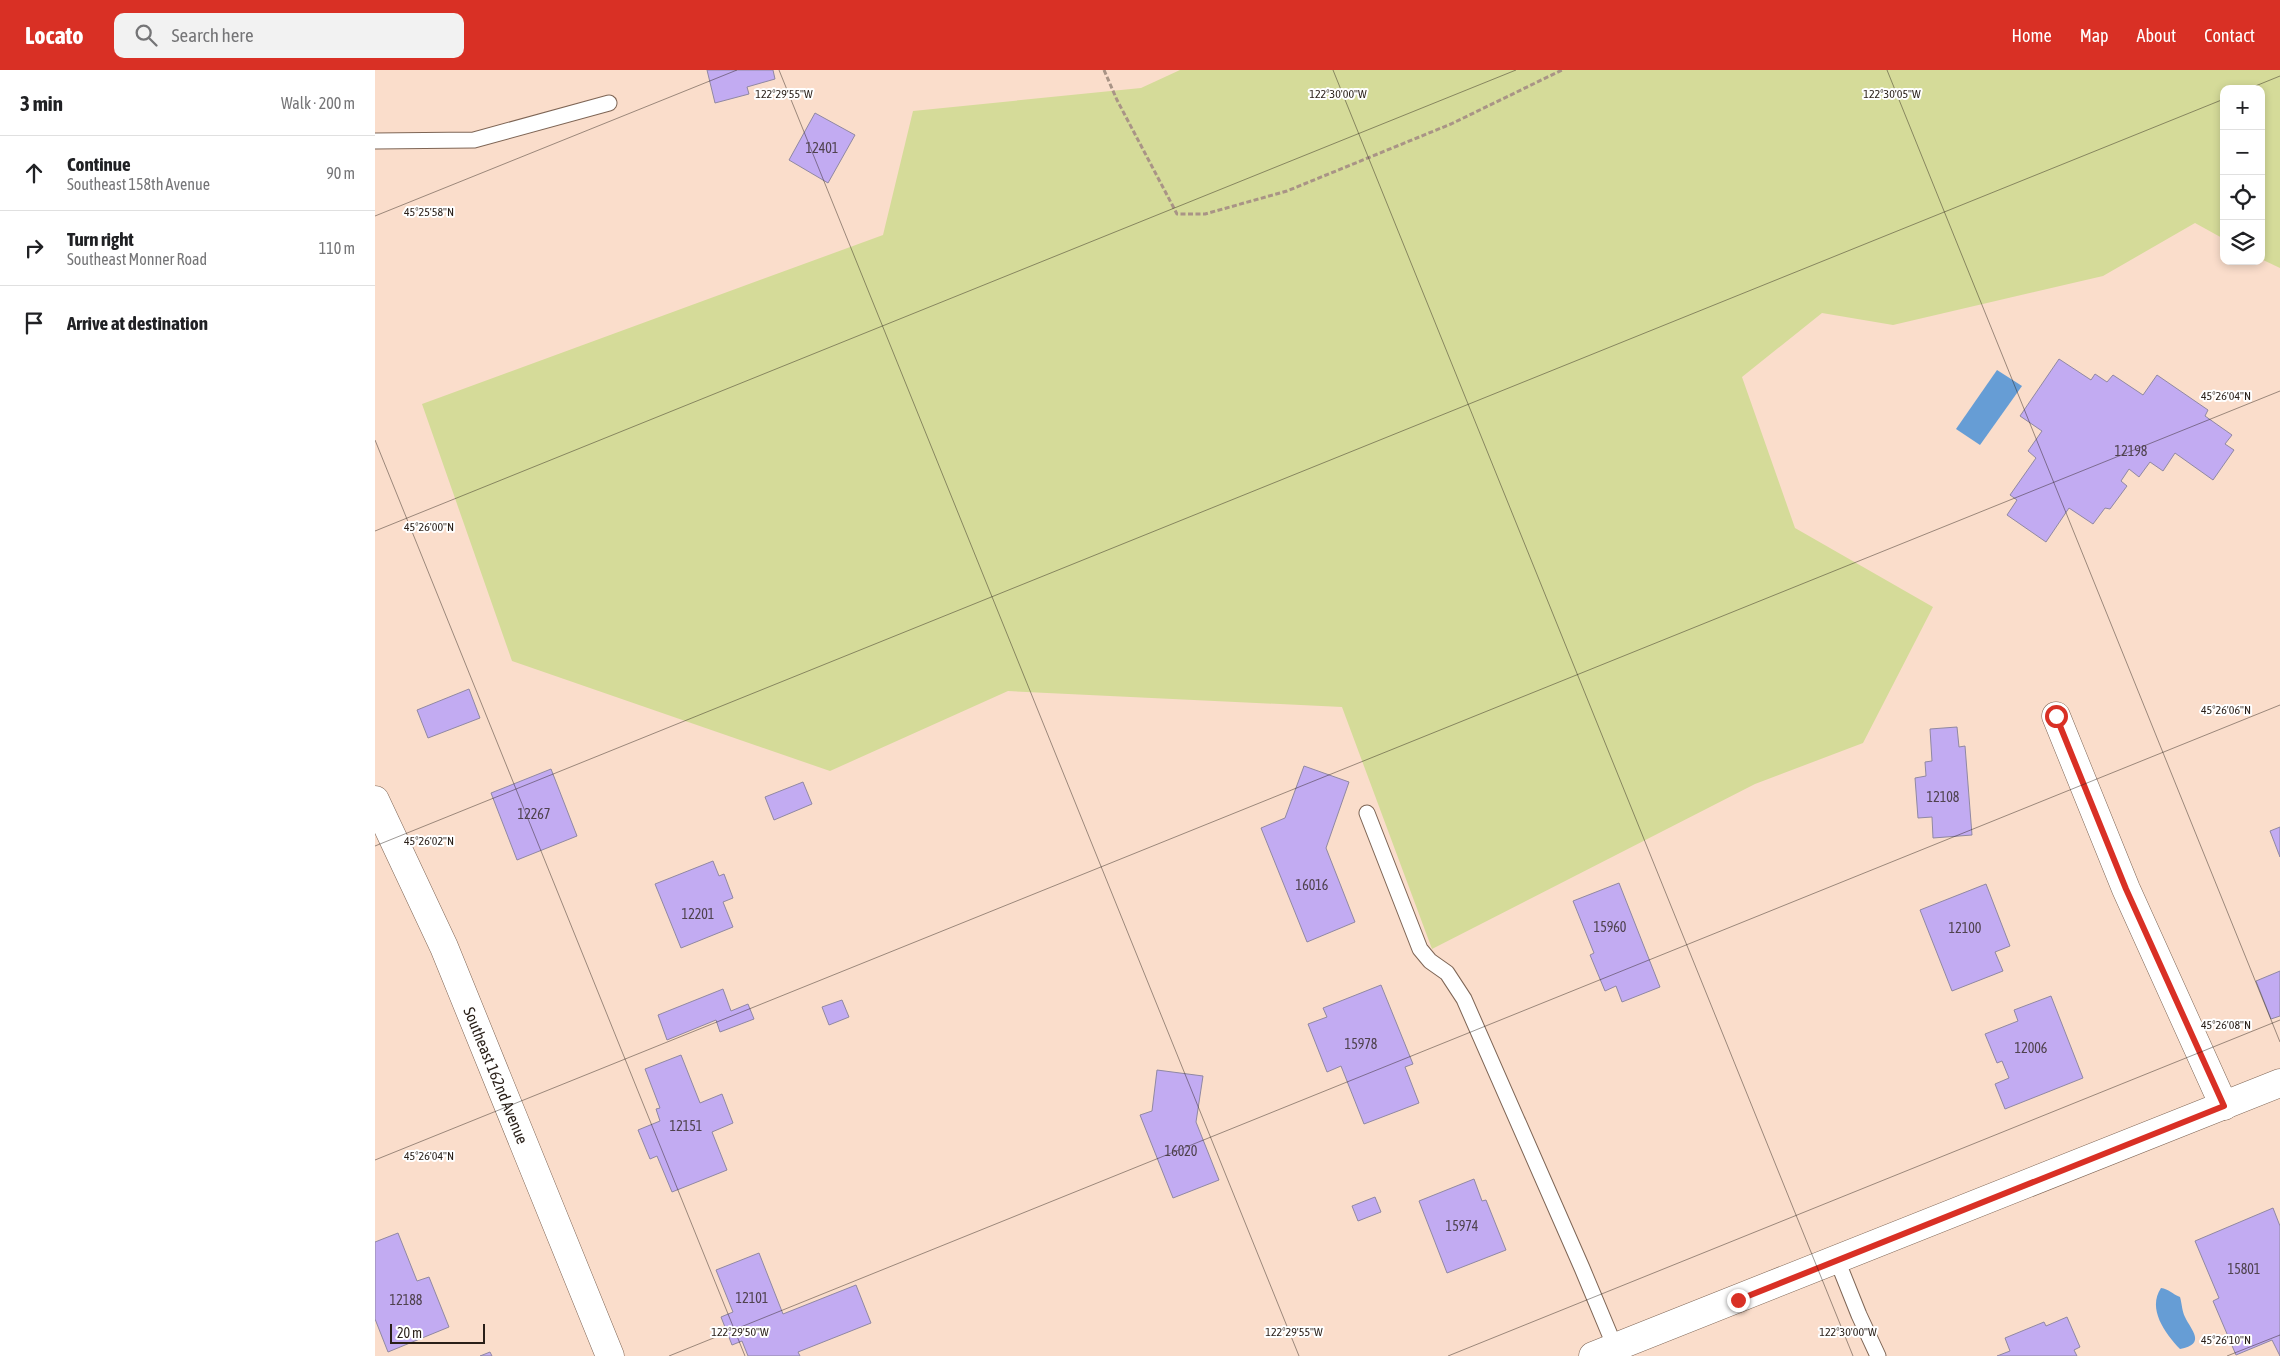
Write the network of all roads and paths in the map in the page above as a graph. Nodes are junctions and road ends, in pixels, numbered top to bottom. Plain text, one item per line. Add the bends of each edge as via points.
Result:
1 (1104, 70) edge
2 (1562, 70) edge
3 (609, 103) dead end
4 (375, 141) edge
5 (2056, 716) dead end
6 (375, 800) edge
7 (1367, 812) dead end
8 (2280, 1083) edge
9 (2224, 1106) junction
10 (1837, 1260) junction
11 (1604, 1351) edge
12 (610, 1356) edge
13 (1878, 1356) edge

1 - 2 path via 1177,214 1205,214 1287,191 1451,124
3 - 4 lane via 474,140
5 - 9 street via 2126,889
6 - 12 street, Southeast 162nd Avenue via 444,947
7 - 11 lane via 1420,949 1447,974 1464,999 1582,1268
8 - 9 street
9 - 10 street
10 - 11 street
10 - 13 lane

